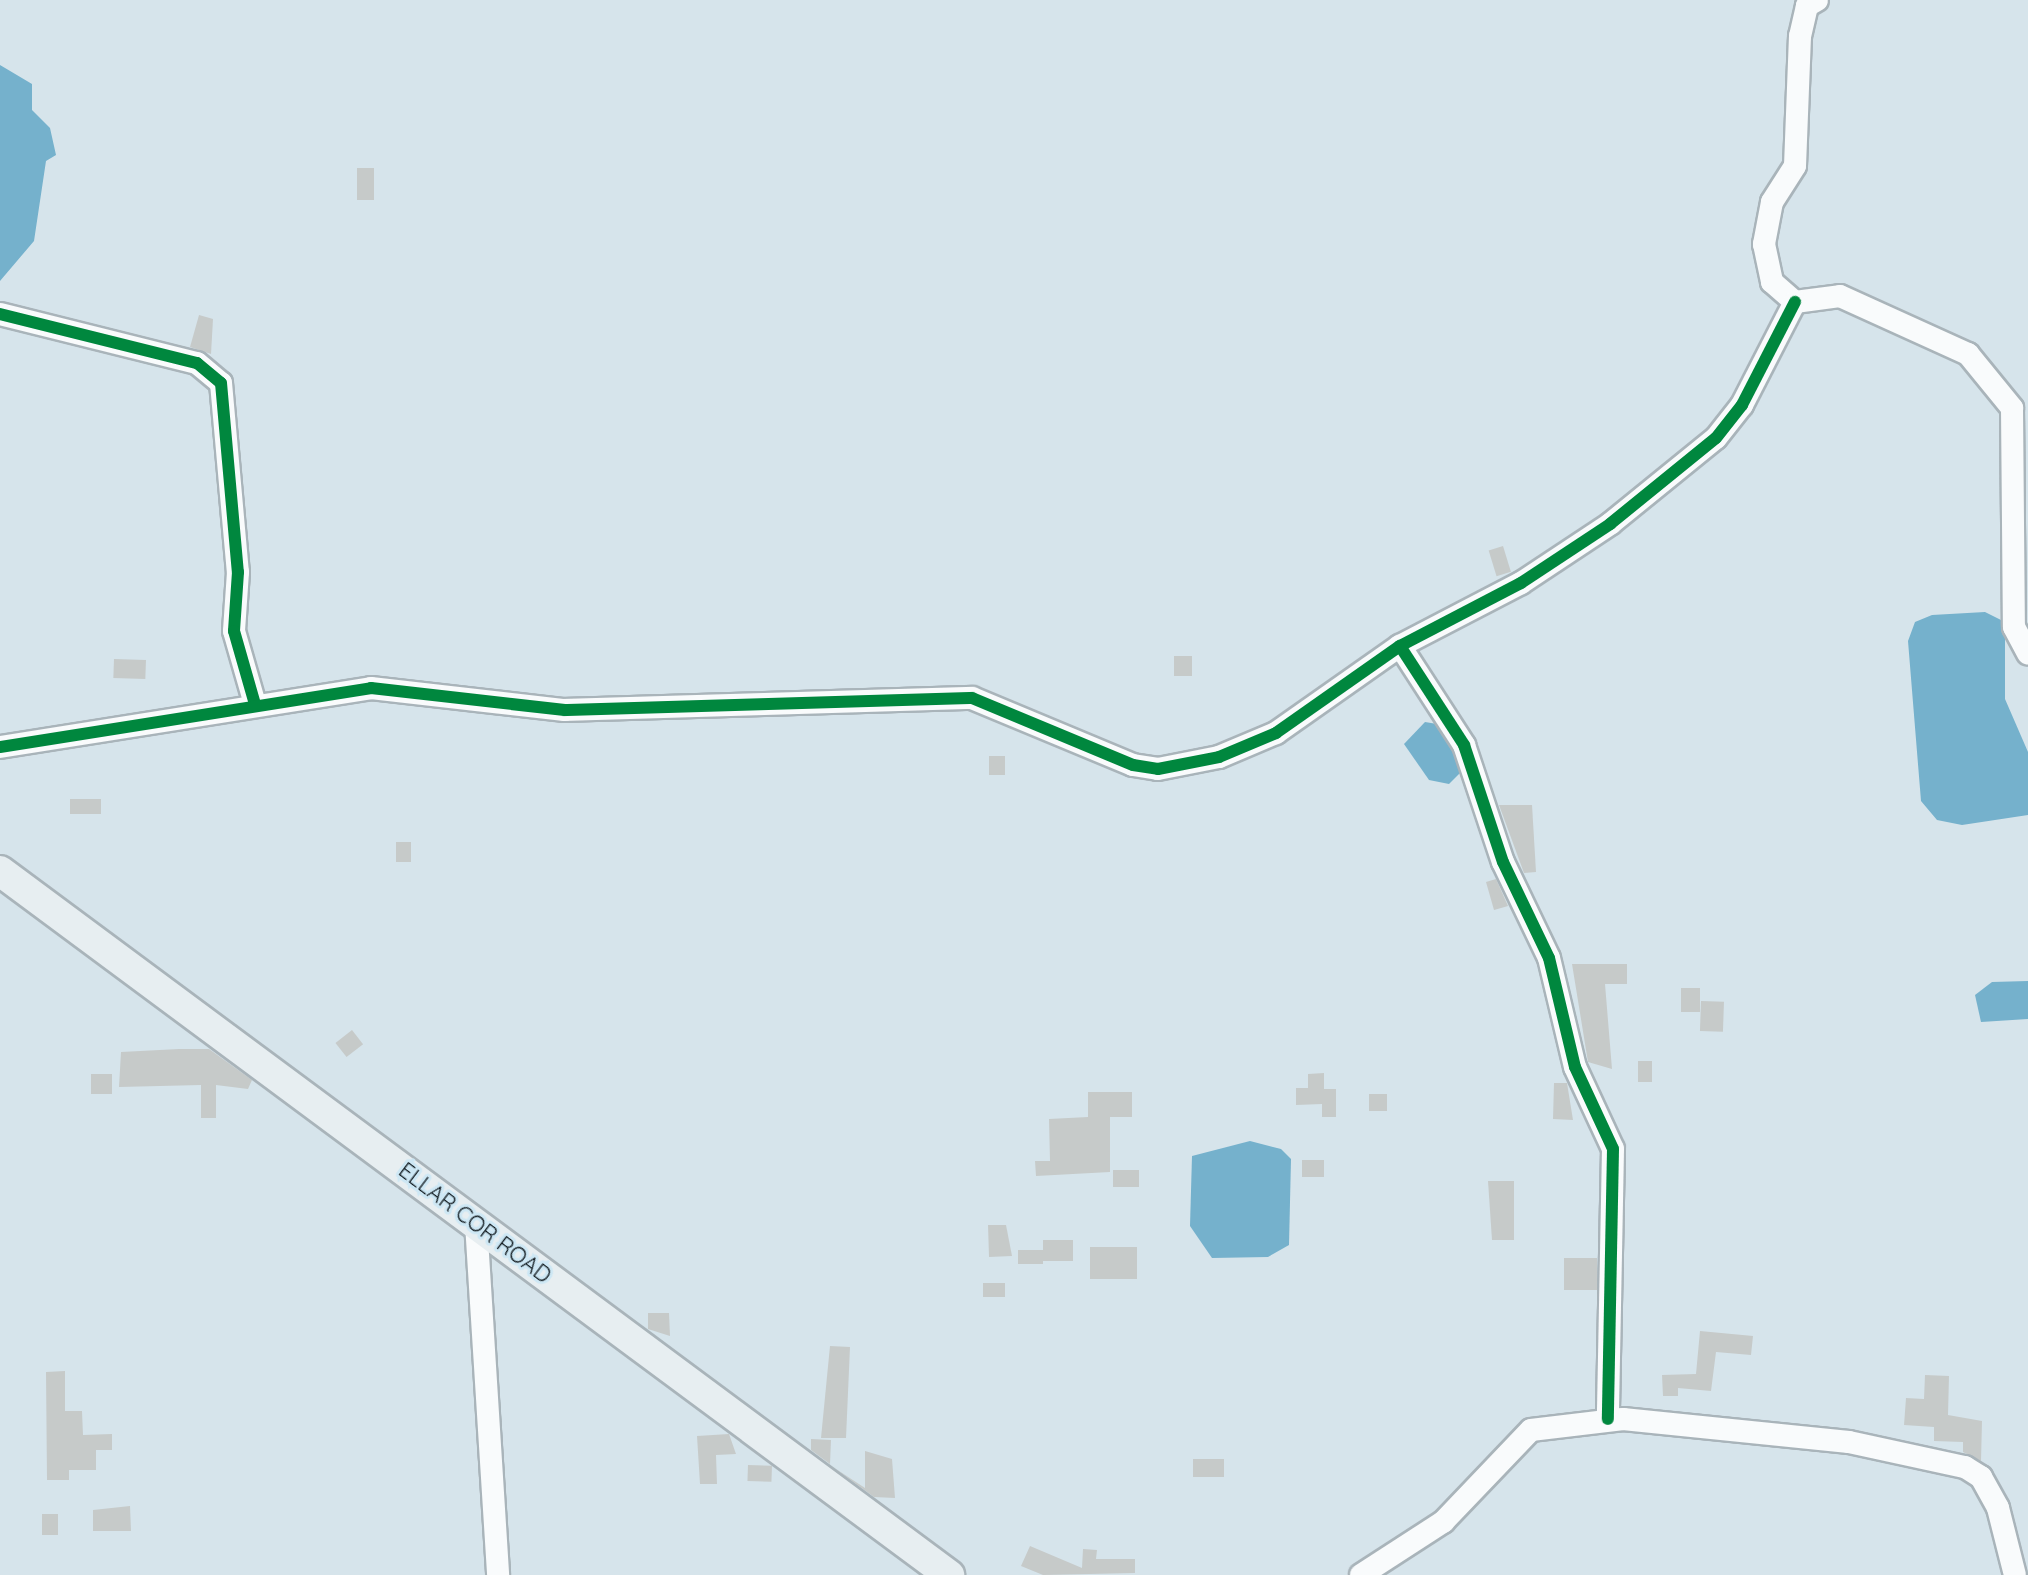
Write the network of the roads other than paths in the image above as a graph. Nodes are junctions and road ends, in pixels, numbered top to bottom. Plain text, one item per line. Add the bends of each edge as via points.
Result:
1 (1817, 0) edge
2 (1795, 302) junction
3 (0, 314) edge
4 (1400, 646) junction
5 (2028, 653) edge
6 (255, 704) junction
7 (0, 747) edge
8 (0, 871) edge
9 (476, 1223) junction
10 (1608, 1419) junction
11 (498, 1575) edge
12 (949, 1575) edge
13 (1361, 1575) edge
14 (2015, 1575) edge

1 - 2 street via 1807,6 1800,36 1795,166 1772,202 1764,244 1772,282
2 - 4 street via 1742,405 1716,438 1585,541
2 - 5 street via 1840,296 1968,354 2012,408 2014,627
3 - 6 street via 197,363 221,383 238,572 234,631
4 - 6 street via 1276,733 1219,757 1158,769 1074,745 972,698 565,710 371,688
4 - 10 street via 1464,745 1503,862 1549,958 1575,1067 1613,1149
6 - 7 street via 106,735
8 - 9 main road, ELLAR COR ROAD
9 - 11 street
9 - 12 main road, ELLAR COR ROAD
10 - 13 street via 1531,1430 1443,1522
10 - 14 street via 1820,1438 1965,1467 1981,1477 1998,1508

